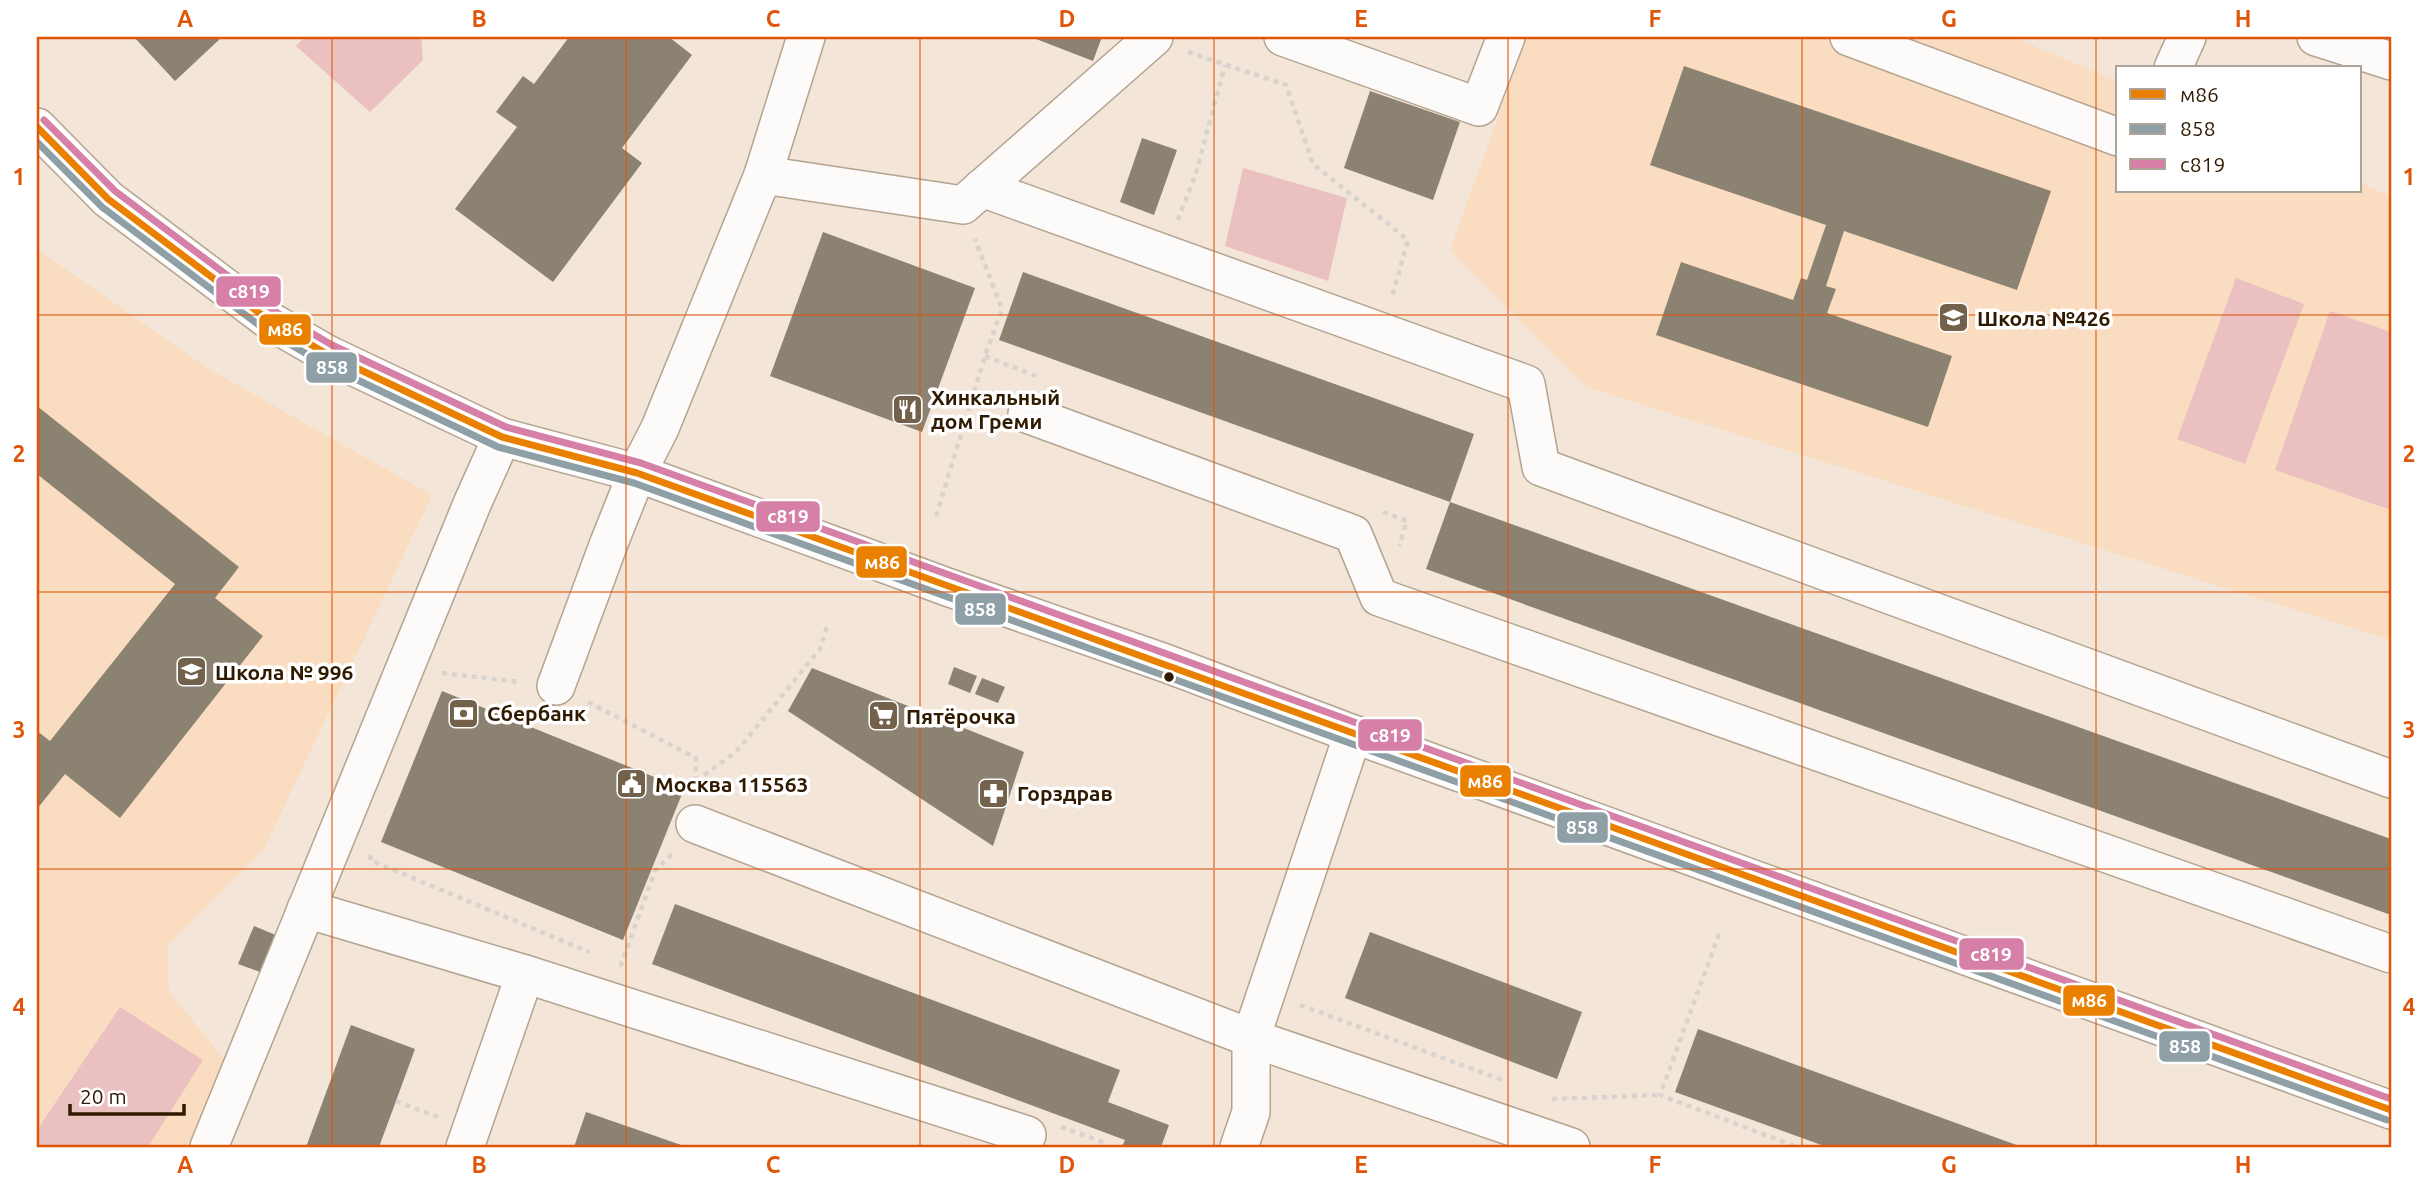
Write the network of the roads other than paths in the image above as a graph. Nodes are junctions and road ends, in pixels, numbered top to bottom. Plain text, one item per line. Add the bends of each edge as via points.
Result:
1 (806, 37) edge
2 (1283, 37) edge
3 (1506, 37) edge
4 (1849, 37) edge
5 (2186, 37) edge
6 (1154, 38) edge
7 (2323, 38) edge
8 (2391, 61) edge
9 (2174, 66) edge
10 (37, 127) edge
11 (2116, 137) edge
12 (763, 175) junction
13 (972, 197) junction
14 (1027, 414) dead end
15 (502, 437) junction
16 (637, 473) junction
17 (556, 686) road end
18 (1353, 734) junction
19 (2391, 779) edge
20 (695, 824) road end
21 (306, 909) junction
22 (2391, 954) edge
23 (524, 974) junction
24 (1251, 1038) junction
25 (2391, 1110) edge
26 (209, 1147) edge
27 (465, 1147) edge
28 (1023, 1147) edge
29 (1239, 1147) edge
30 (1571, 1147) edge

1 - 12 street
2 - 3 street via 1479,107
4 - 11 street
5 - 9 street
6 - 13 street
7 - 8 street
10 - 15 street via 108,199 271,321 327,355
12 - 13 street
12 - 16 street via 660,428
13 - 19 street via 1166,254 1525,384 1541,467
14 - 22 street via 1353,534 1379,597
15 - 16 street
15 - 21 street
16 - 17 street
16 - 18 street
18 - 24 street
18 - 25 street
20 - 24 street
21 - 23 street
21 - 26 street
23 - 27 street
23 - 28 street via 1027,1135
24 - 29 street via 1251,1111
24 - 30 street

